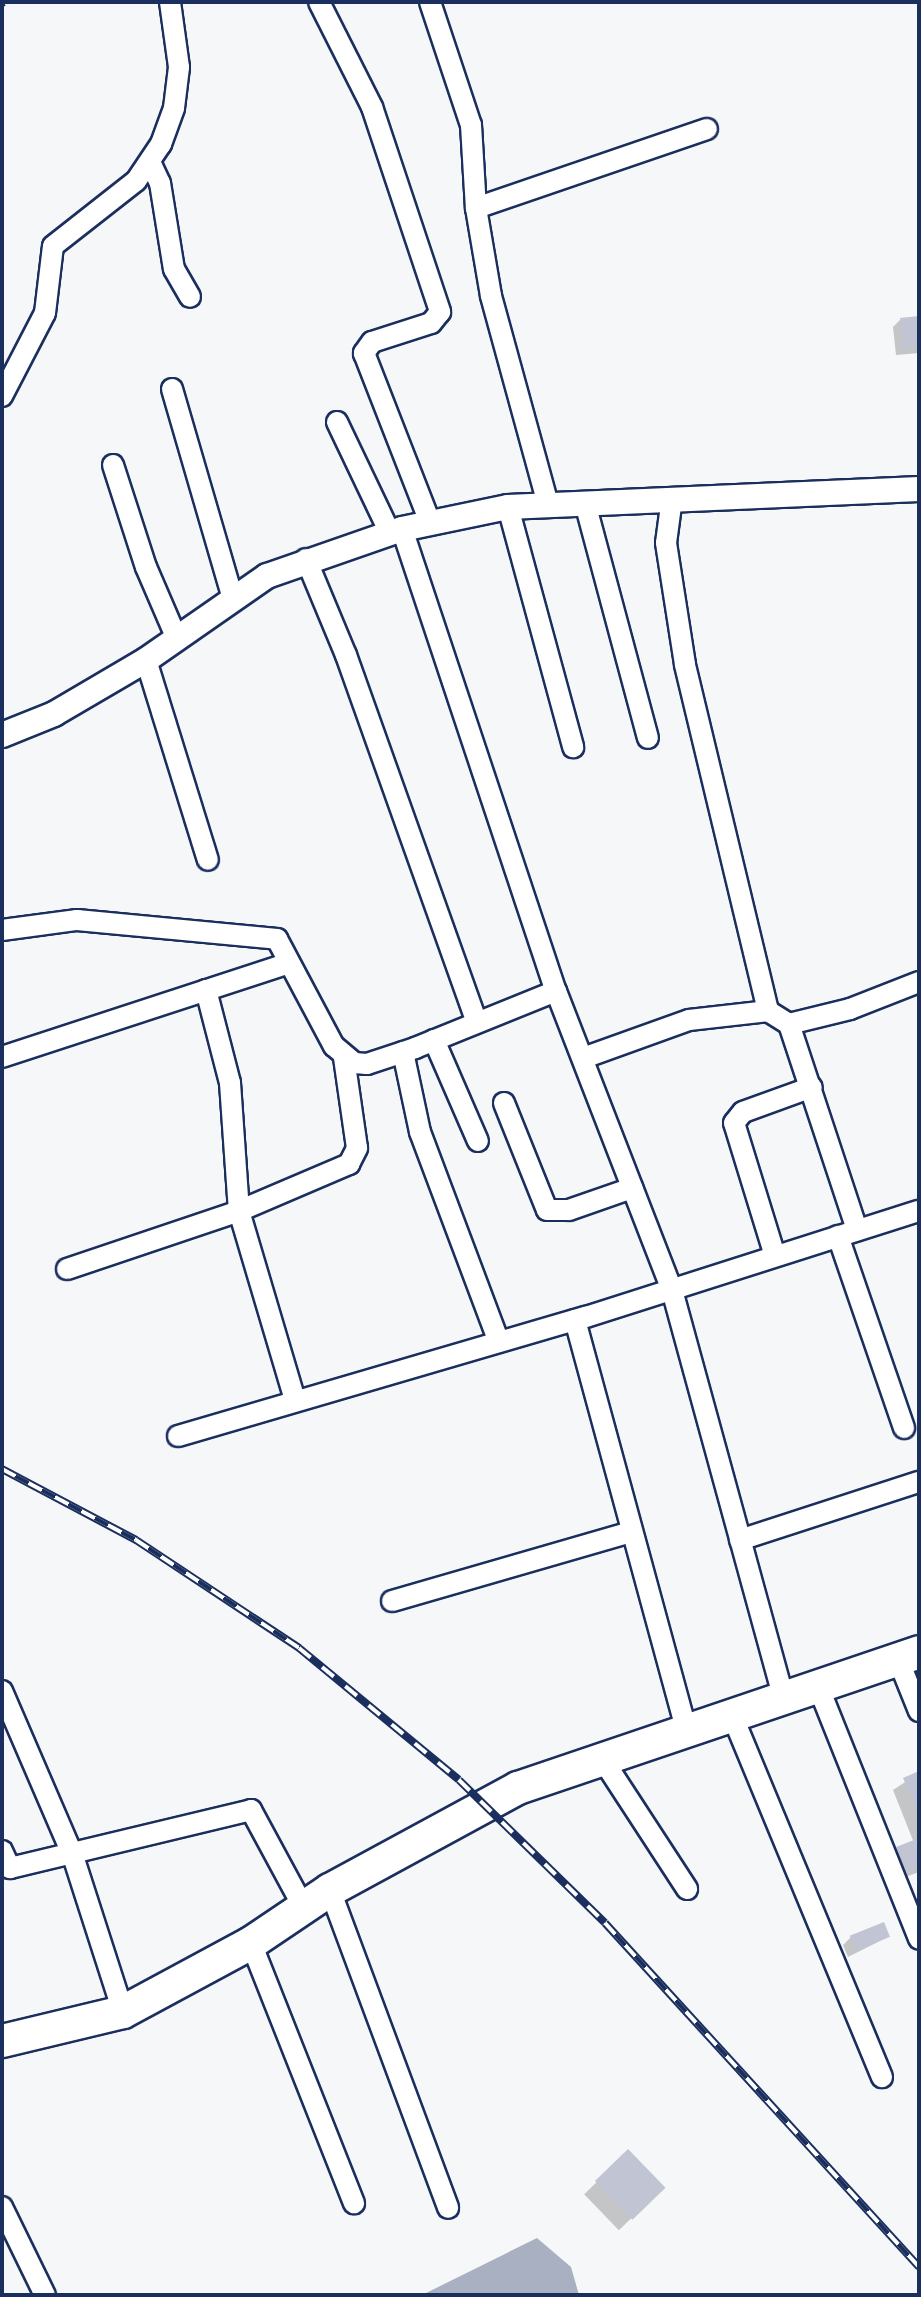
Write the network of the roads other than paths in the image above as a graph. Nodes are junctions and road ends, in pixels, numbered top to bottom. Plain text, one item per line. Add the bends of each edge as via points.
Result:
1 (170, 2) edge
2 (319, 2) edge
3 (430, 2) edge
4 (707, 129) dead end
5 (151, 164) junction
6 (476, 208) junction
7 (190, 297) dead end
8 (172, 389) dead end
9 (2, 396) edge
10 (337, 422) dead end
11 (113, 465) dead end
12 (919, 489) edge
13 (672, 498) junction
14 (585, 503) junction
15 (548, 505) junction
16 (508, 507) junction
17 (430, 522) junction
18 (396, 531) junction
19 (306, 559) junction
20 (233, 599) junction
21 (177, 639) junction
22 (146, 660) junction
23 (2, 735) edge
24 (648, 738) dead end
25 (573, 747) dead end
26 (208, 860) dead end
27 (2, 930) edge
28 (289, 963) junction
29 (919, 982) edge
30 (206, 990) junction
31 (556, 991) junction
32 (768, 1011) junction
33 (476, 1020) junction
34 (789, 1024) junction
35 (434, 1040) junction
36 (403, 1052) junction
37 (2, 1057) edge
38 (586, 1057) junction
39 (344, 1058) junction
40 (812, 1087) junction
41 (504, 1103) dead end
42 (478, 1141) dead end
43 (632, 1188) junction
44 (239, 1211) junction
45 (919, 1211) edge
46 (848, 1233) junction
47 (775, 1256) junction
48 (67, 1269) dead end
49 (672, 1290) junction
50 (575, 1320) junction
51 (499, 1342) junction
52 (295, 1400) junction
53 (904, 1428) dead end
54 (178, 1436) dead end
55 (919, 1482) edge
56 (631, 1532) junction
57 (740, 1540) junction
58 (392, 1601) dead end
59 (909, 1656) edge
60 (818, 1686) junction
61 (2, 1691) edge
62 (783, 1697) junction
63 (919, 1711) edge
64 (732, 1715) junction
65 (687, 1732) junction
66 (603, 1760) junction
67 (2, 1851) edge
68 (73, 1856) junction
69 (687, 1889) dead end
70 (317, 1899) junction
71 (919, 1939) edge
72 (251, 1943) junction
73 (123, 2012) junction
74 (2, 2041) edge
75 (882, 2077) dead end
76 (354, 2203) dead end
77 (2, 2207) edge
78 (448, 2208) dead end
79 (45, 2295) edge

1 - 5 street via 179,67 174,108
2 - 17 street via 372,107 440,312 431,323 372,342 364,353
3 - 6 street via 471,125
4 - 6 street
5 - 7 street via 160,183 174,269
5 - 9 street via 53,246 45,313
6 - 15 street via 491,296
8 - 20 street
10 - 18 street
11 - 21 street via 146,567
12 - 13 street
13 - 14 street
13 - 32 street via 666,543 685,665
14 - 15 street
14 - 24 street
15 - 16 street
16 - 17 street
16 - 25 street
17 - 18 street
18 - 19 street
18 - 31 street
19 - 20 street
19 - 33 street via 346,655
20 - 21 street
21 - 22 street
22 - 23 street via 54,714
22 - 26 street
27 - 28 street via 77,920 269,937 282,943
28 - 30 street
28 - 39 street
29 - 34 street via 850,1009
30 - 37 street
30 - 44 street via 230,1083
31 - 33 street
31 - 38 street
32 - 34 street
32 - 38 street via 689,1020
33 - 35 street
34 - 40 street
35 - 36 street
35 - 42 street
36 - 39 street via 367,1064
36 - 51 street via 420,1132
38 - 43 street
39 - 44 street via 356,1156 330,1174
40 - 46 street
40 - 47 street via 743,1112 734,1123
41 - 43 street via 547,1210 569,1210
43 - 49 street
44 - 48 street
44 - 52 street
45 - 46 street
46 - 47 street
46 - 53 street
47 - 49 street
49 - 50 street
49 - 57 street
50 - 51 street
50 - 56 street
51 - 52 street
52 - 54 street
55 - 57 street
56 - 58 street
56 - 65 street
57 - 62 street
59 - 60 main road
59 - 63 street
60 - 62 main road
60 - 71 street
61 - 68 street
62 - 64 main road
64 - 65 main road
64 - 75 street
65 - 66 main road
66 - 69 street
66 - 70 main road via 481,1805
67 - 68 street via 10,1868
68 - 70 street via 191,1821 251,1810
68 - 73 street
70 - 72 main road
70 - 78 street
72 - 73 main road
72 - 76 street
73 - 74 main road
77 - 79 street

